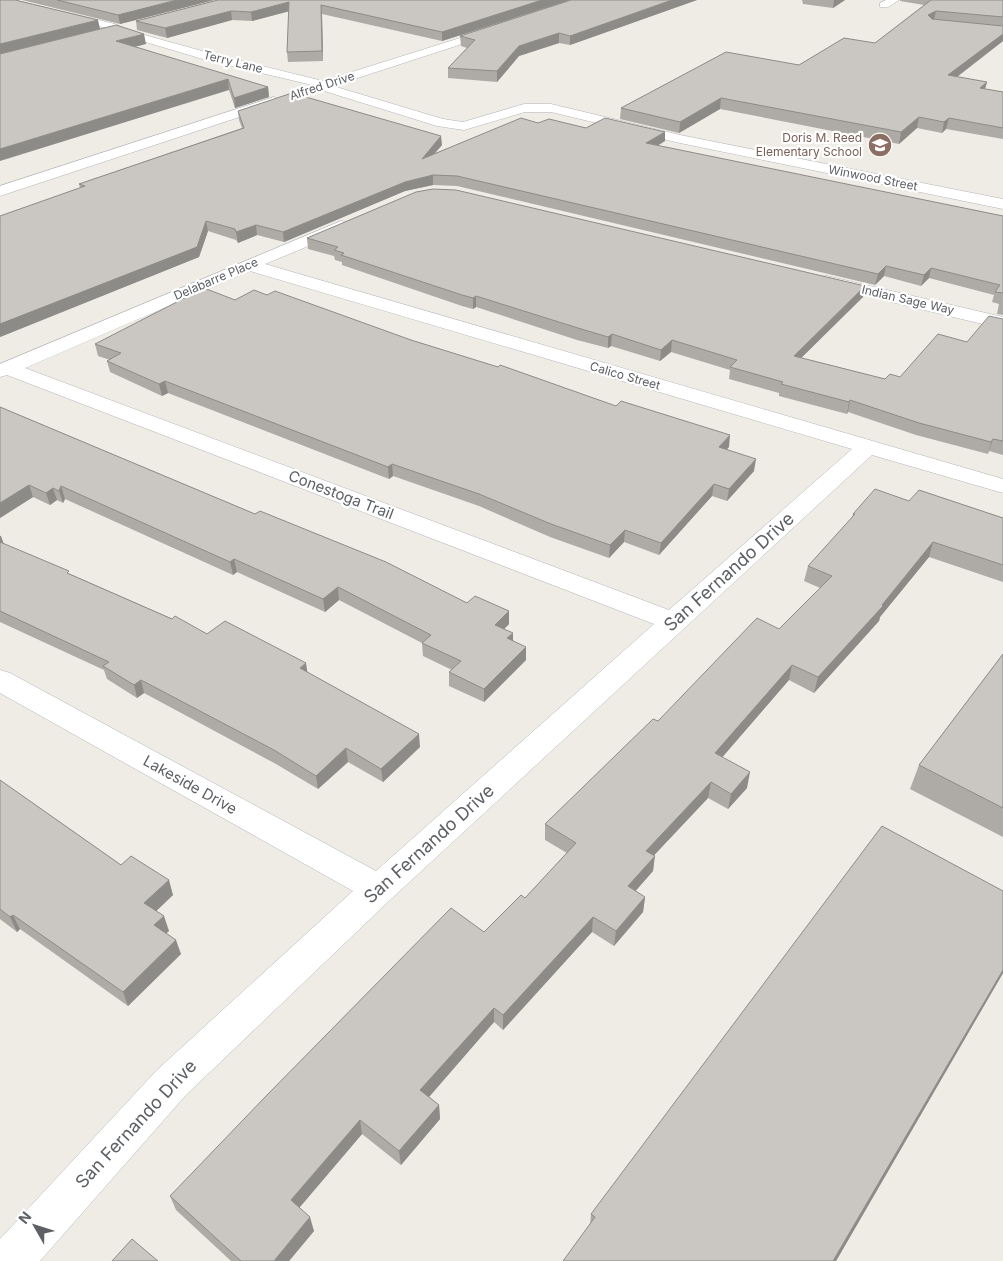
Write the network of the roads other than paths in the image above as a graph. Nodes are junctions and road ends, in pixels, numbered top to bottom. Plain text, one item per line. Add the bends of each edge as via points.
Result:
1 (0, 0) edge
2 (894, 0) edge
3 (884, 5) dead end
4 (511, 24) edge
5 (139, 25) edge
6 (119, 30) junction
7 (101, 34) edge
8 (322, 86) junction
9 (303, 92) dead end
10 (284, 98) edge
11 (537, 107) joint
12 (0, 191) edge
13 (1003, 204) edge
14 (358, 219) edge
15 (248, 265) junction
16 (811, 277) edge
17 (1003, 323) edge
18 (4, 369) edge
19 (867, 447) junction
20 (1003, 486) edge
21 (674, 622) junction
22 (0, 680) edge
23 (379, 889) junction
24 (10, 1261) edge

1 - 6 street, Terry Lane
2 - 3 street
4 - 8 street, Alfred Drive
5 - 6 street
6 - 7 street
6 - 8 street, Terry Lane
8 - 9 street, Alfred Drive
8 - 11 street, Terry Lane via 442,123 464,126
10 - 12 street, Alfred Drive
11 - 13 street, Winwood Street
14 - 15 street, Delabarre Place
15 - 18 street, Delabarre Place
15 - 19 street, Calico Street
16 - 17 street, Indian Sage Way
18 - 21 street, Conestoga Trail
19 - 20 street, Calico Street
19 - 21 street, San Fernando Drive
21 - 23 street, San Fernando Drive
22 - 23 street, Lakeside Drive
23 - 24 street, San Fernando Drive via 171,1084

